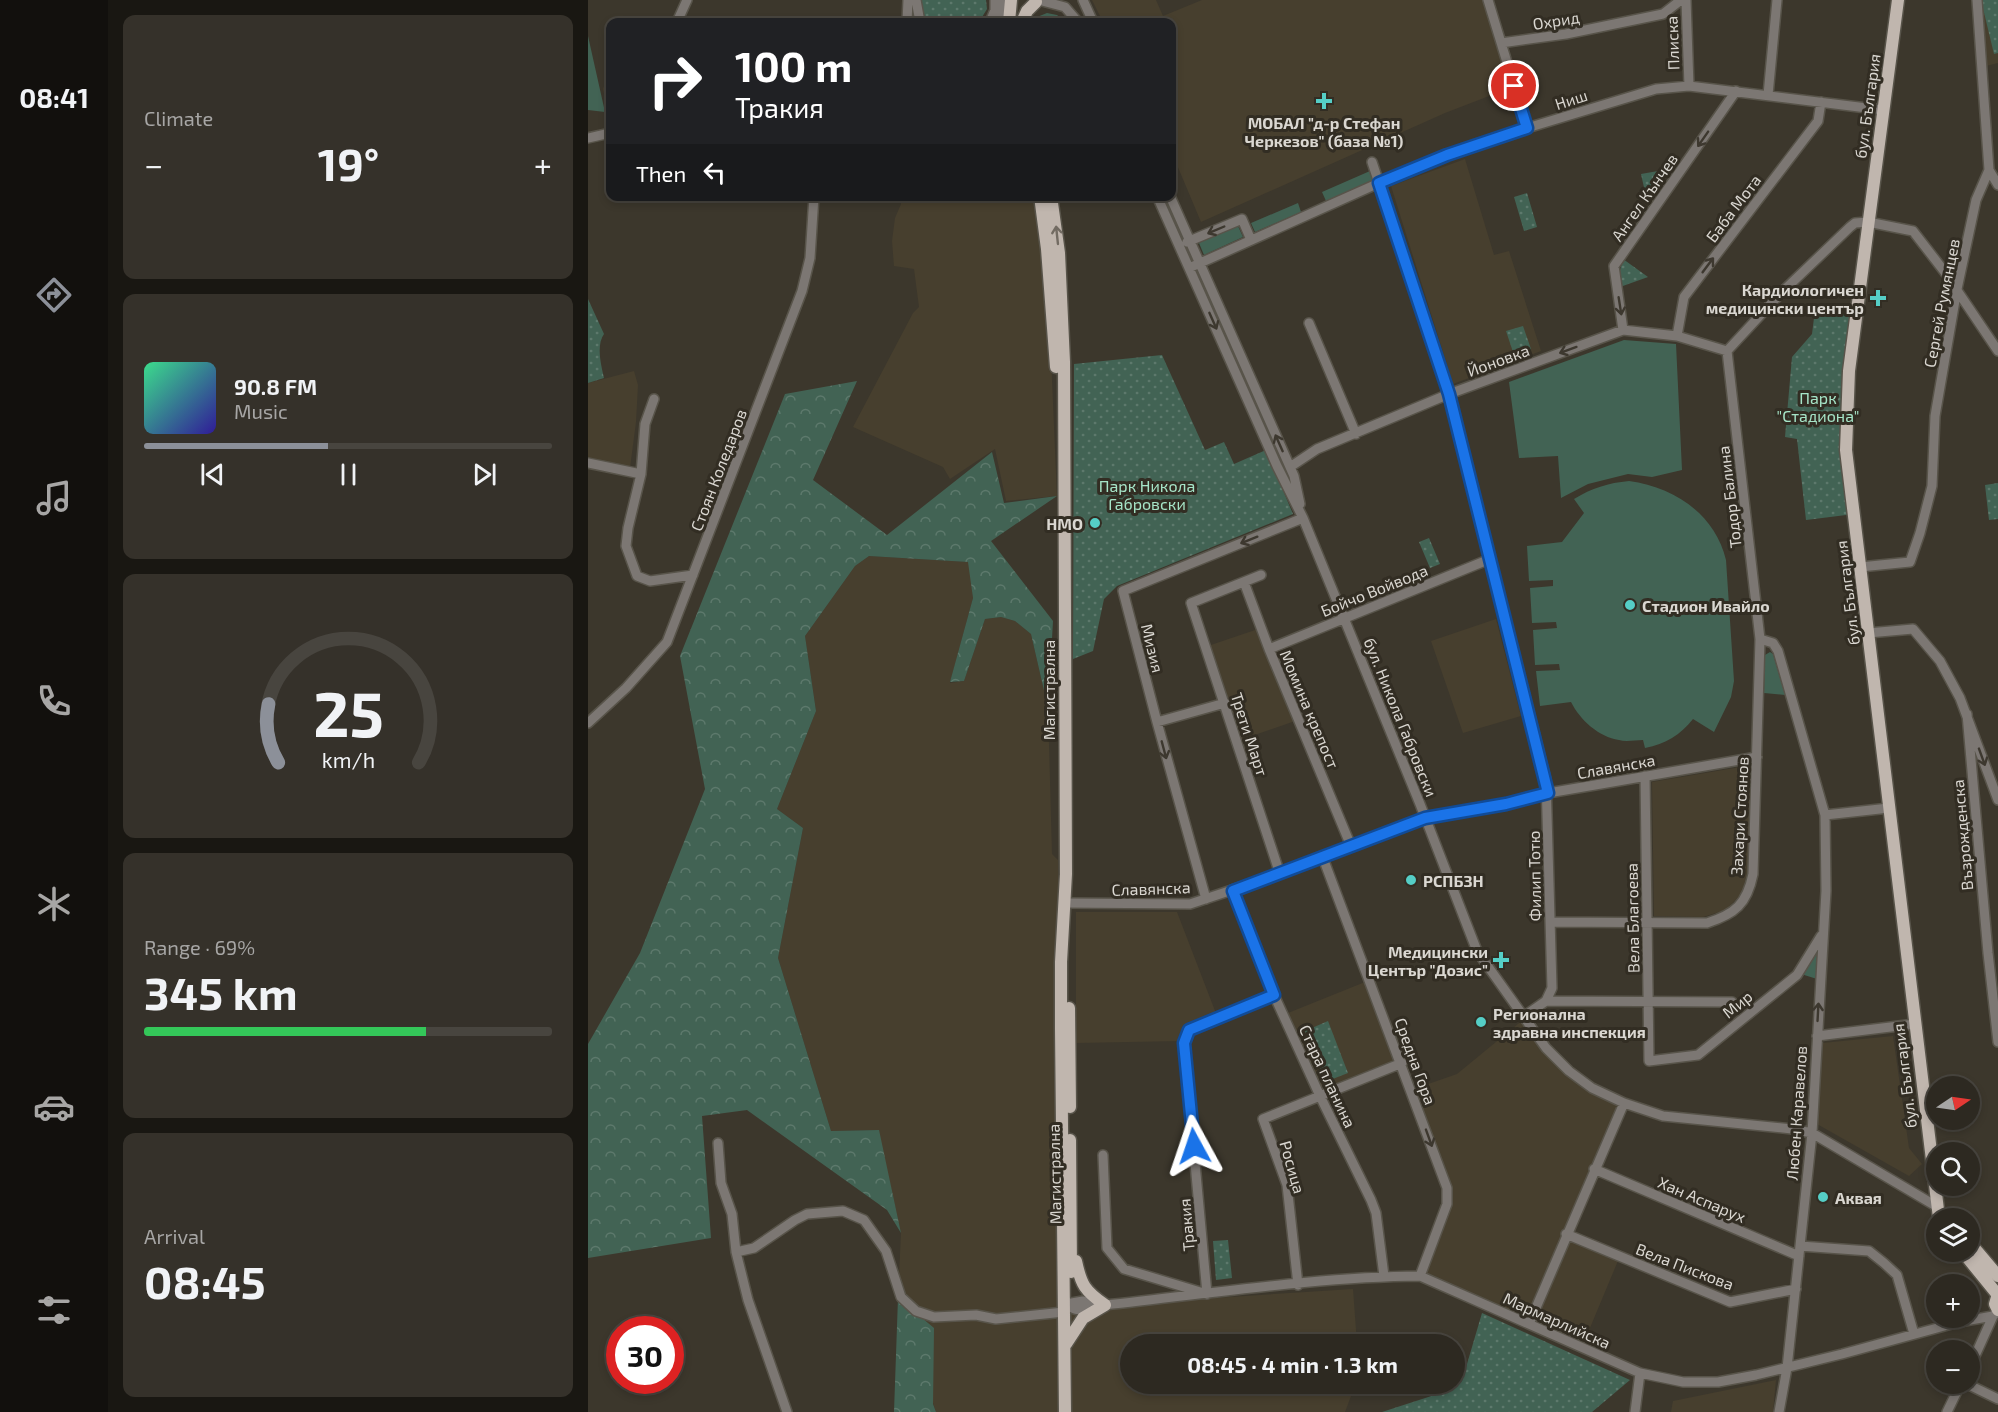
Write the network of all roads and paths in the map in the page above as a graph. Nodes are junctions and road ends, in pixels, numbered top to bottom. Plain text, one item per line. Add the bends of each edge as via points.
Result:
1 (687, 0) edge
2 (908, 0) edge
3 (915, 0) edge
4 (995, 0) edge
5 (1002, 0) edge
6 (1011, 0) edge
7 (1083, 0) edge
8 (1488, 0) edge
9 (1681, 0) edge
10 (1686, 0) edge
11 (1777, 0) edge
12 (1896, 0) edge
13 (1977, 0) edge
14 (1038, 1) edge
15 (678, 18) edge
16 (907, 18) edge
17 (919, 18) edge
18 (992, 18) edge
19 (1000, 18) edge
20 (1009, 18) edge
21 (1024, 18) edge
22 (1074, 18) edge
23 (1091, 18) edge
24 (1501, 43) junction
25 (1689, 86) junction
26 (1736, 92) junction
27 (1768, 95) junction
28 (1821, 102) junction
29 (1883, 110) junction
30 (1527, 128) junction
31 (606, 134) edge
32 (588, 138) edge
33 (1372, 162) dead end
34 (1989, 170) junction
35 (1379, 183) junction
36 (1998, 185) edge
37 (814, 201) edge
38 (1041, 201) edge
39 (1052, 201) edge
40 (1159, 201) edge
41 (1172, 201) edge
42 (1868, 222) junction
43 (1251, 240) junction
44 (1190, 241) junction
45 (1179, 246) junction
46 (1200, 263) junction
47 (1189, 268) junction
48 (1957, 289) junction
49 (1310, 323) dead end
50 (1623, 330) junction
51 (1677, 336) junction
52 (1727, 351) junction
53 (1998, 351) edge
54 (1449, 394) junction
55 (654, 399) dead end
56 (1356, 434) junction
57 (1063, 461) junction
58 (588, 463) edge
59 (1290, 466) junction
60 (641, 474) junction
61 (1303, 518) junction
62 (1490, 559) junction
63 (1860, 567) junction
64 (693, 575) junction
65 (1261, 575) dead end
66 (1244, 582) junction
67 (1344, 619) junction
68 (1868, 633) junction
69 (1760, 639) junction
70 (1269, 649) junction
71 (1225, 703) junction
72 (1967, 714) junction
73 (1156, 722) junction
74 (588, 723) edge
75 (1757, 757) junction
76 (1645, 776) junction
77 (1548, 793) junction
78 (1998, 800) edge
79 (1889, 808) junction
80 (1825, 815) junction
81 (1425, 818) junction
82 (1351, 846) junction
83 (1323, 858) junction
84 (1280, 874) junction
85 (1233, 891) junction
86 (1206, 899) junction
87 (1065, 903) junction
88 (1064, 920) junction
89 (1551, 922) junction
90 (1647, 924) junction
91 (1822, 935) junction
92 (1988, 953) junction
93 (1998, 984) edge
94 (1274, 995) junction
95 (1546, 1001) junction
96 (1648, 1001) junction
97 (1732, 1002) dead end
98 (1523, 1017) junction
99 (1915, 1024) junction
100 (1817, 1036) junction
101 (1998, 1042) edge
102 (1649, 1061) joint
103 (1402, 1063) junction
104 (1320, 1096) junction
105 (1624, 1103) junction
106 (1812, 1133) junction
107 (718, 1143) dead end
108 (1103, 1155) dead end
109 (1594, 1169) junction
110 (1932, 1208) edge
111 (1937, 1208) edge
112 (1566, 1234) junction
113 (1072, 1243) junction
114 (1800, 1246) junction
115 (735, 1252) junction
116 (1980, 1255) edge
117 (1799, 1256) junction
118 (1971, 1262) edge
119 (1384, 1276) junction
120 (1420, 1276) junction
121 (1998, 1276) edge
122 (1298, 1285) junction
123 (1796, 1289) junction
124 (1208, 1294) junction
125 (1998, 1294) edge
126 (1066, 1305) junction
127 (1105, 1305) junction
128 (1996, 1313) edge
129 (1529, 1324) junction
130 (1914, 1334) junction
131 (1980, 1348) edge
132 (1065, 1349) junction
133 (1787, 1368) junction
134 (1640, 1373) junction
135 (1065, 1376) junction
136 (1980, 1391) edge
137 (1957, 1394) edge
138 (1998, 1400) edge
139 (1947, 1411) edge
140 (787, 1412) edge
141 (1065, 1412) edge
142 (1073, 1412) edge
143 (1635, 1412) edge
144 (1779, 1412) edge
145 (1937, 1412) edge

1 - 15 street
2 - 16 street
3 - 17 street
4 - 18 street
5 - 19 street
6 - 20 main road
7 - 23 street
8 - 24 street
9 - 24 street, Охрид via 1663,14
10 - 25 street, Плиска
11 - 27 street
12 - 29 main road, бул. България
13 - 34 street, Сергей Румянцев
14 - 21 main road
14 - 22 street via 1065,8
24 - 30 street
25 - 26 street, Ниш
25 - 30 street, Ниш via 1656,89
26 - 27 street, Ниш
26 -> 50 street, Ангел Кънчев via 1614,266
27 - 28 street, Ниш
28 - 29 street, Ниш
51 -> 28 street, Баба Мота via 1684,297 1818,121
29 - 42 main road, бул. България
30 - 35 street, Ниш
31 - 32 street
33 - 35 street, Филип Тотю
34 - 36 street
34 - 48 street, Сергей Румянцев via 1976,200
35 - 43 street, Ниш
35 - 54 street, Филип Тотю
37 - 64 street, Стоян Коледаров via 810,258 802,291
38 - 57 main road, Магистрална
57 -> 39 main road, Магистрална via 1062,314
40 - 45 street, бул. Никола Габровски
41 - 44 street, бул. Никола Габровски
42 - 48 street via 1913,231
42 - 52 street via 1855,223
42 - 63 main road, бул. България via 1849,371 1846,450
43 -> 44 street via 1242,219
43 - 46 street, Ниш
44 - 45 street
44 - 46 street, бул. Никола Габровски
45 - 47 street, бул. Никола Габровски
46 - 47 street, Ниш
59 -> 46 street, бул. Никола Габровски
47 -> 61 street, бул. Никола Габровски
48 - 53 street
48 - 63 street, Сергей Румянцев via 1935,416 1932,486 1917,543 1910,562
49 - 56 street
50 - 51 street, Йоновка
50 -> 54 street, Йоновка
51 - 52 street, Йоновка
52 - 69 street, Тодор Балина
54 - 56 street, Йоновка
54 - 62 street, Филип Тотю
55 - 60 street via 645,424
56 - 59 street, Йоновка via 1317,449
57 - 87 main road, Магистрална
58 - 60 street
59 - 61 street, бул. Никола Габровски
60 - 64 street via 626,546 637,576 650,581
61 - 67 street, бул. Никола Габровски
61 -> 73 street, Мизия via 1124,591
62 - 67 street, Бойчо Войвода
62 - 77 street, Филип Тотю
63 - 68 main road, бул. България
64 - 74 street, Стоян Коледаров via 667,642
65 - 66 street
66 - 70 street, Момина крепост
66 - 71 street, Трети Март via 1191,603
67 - 70 street, Бойчо Войвода
67 - 81 street, бул. Никола Габровски
68 - 72 street via 1913,628 1944,668
68 - 79 main road, бул. България
69 - 75 street, Захари Стоянов
69 - 80 street via 1773,643 1778,651
70 - 82 street, Момина крепост
71 - 73 street
71 - 84 street, Трети Март
72 -> 78 street
72 - 92 street, Възрожденска
73 -> 86 street, Мизия
75 - 76 street, Славянска
75 - 90 street, Захари Стоянов via 1749,892 1729,913 1707,923
76 - 77 street, Славянска
76 - 90 street, Вела Благоева
77 - 81 street, Славянска
77 - 89 street, Филип Тотю
79 - 80 street
79 - 99 main road, бул. България
80 - 91 street, Любен Каравелов
81 - 82 street, Славянска
81 - 98 street, бул. Никола Габровски via 1477,951
82 - 83 street, Славянска
83 - 84 street, Славянска
83 - 103 street, Средна Гора
84 - 85 street, Славянска
85 - 86 street, Славянска
85 - 94 street, Стара планина
86 - 87 street, Славянска via 1178,905
87 - 88 main road, Магистрална
88 - 113 main road, Магистрална via 1069,953
88 - 126 main road, Магистрална via 1061,962
89 - 90 street, Захари Стоянов
89 - 95 street, Филип Тотю via 1552,988
90 - 96 street, Вела Благоева
100 -> 91 street, Любен Каравелов
91 - 102 street, Мир via 1797,975 1698,1055
92 - 93 street
92 - 101 street
94 - 104 street, Стара планина
94 - 124 street, Тракия via 1189,1030 1184,1043
95 - 96 street
95 - 98 street
96 - 97 street
96 - 102 street, Вела Благоева
98 - 105 street, бул. Никола Габровски via 1569,1071 1592,1088
99 - 100 street
99 - 111 main road, бул. България
100 - 106 street, Любен Каравелов
103 - 104 street
103 -> 120 street, Средна Гора via 1447,1188 1447,1204
104 - 119 street, Стара планина via 1376,1213
104 - 122 street, Росица via 1263,1119 1287,1185
105 - 106 street, бул. Никола Габровски via 1663,1116
105 - 109 street
106 - 110 street, бул. Никола Габровски
106 - 114 street, Любен Каравелов
107 - 115 street via 721,1184 732,1214
108 - 124 street via 1107,1248 1124,1269
109 - 112 street
109 - 117 street, Хан Аспарух
112 - 123 street, Вела Пискова via 1730,1302
112 - 129 street
113 - 126 main road, Магистрална
113 - 127 main road via 1084,1287
114 - 117 street, Любен Каравелов
114 - 130 street via 1869,1251 1897,1275
115 - 126 street, Мармарлийска via 754,1248 807,1214 843,1211 864,1220 886,1251 901,1297 916,1311 934,1317 976,1315 996,1319
115 - 140 street via 751,1311
116 - 121 main road
117 - 123 street, Любен Каравелов
118 - 125 main road
119 - 120 street, Мармарлийска
119 - 122 street, Мармарлийска
120 - 129 street, Мармарлийска
122 - 124 street, Мармарлийска
123 - 133 street, Любен Каравелов
124 - 127 street, Мармарлийска
125 - 128 main road
126 - 127 street, Мармарлийска via 1083,1301
126 - 132 main road, Магистрална
127 - 132 main road via 1083,1317
128 - 130 street, Мармарлийска
128 - 131 street
129 - 134 street, Мармарлийска
130 - 133 street, Мармарлийска
132 - 135 main road, Магистрална
133 - 134 street, Мармарлийска via 1718,1382 1683,1382
133 - 144 street, Любен Каравелов
134 - 143 street
135 - 141 main road, Магистрална
135 - 142 main road
136 - 138 street
137 - 139 street
139 - 145 street

